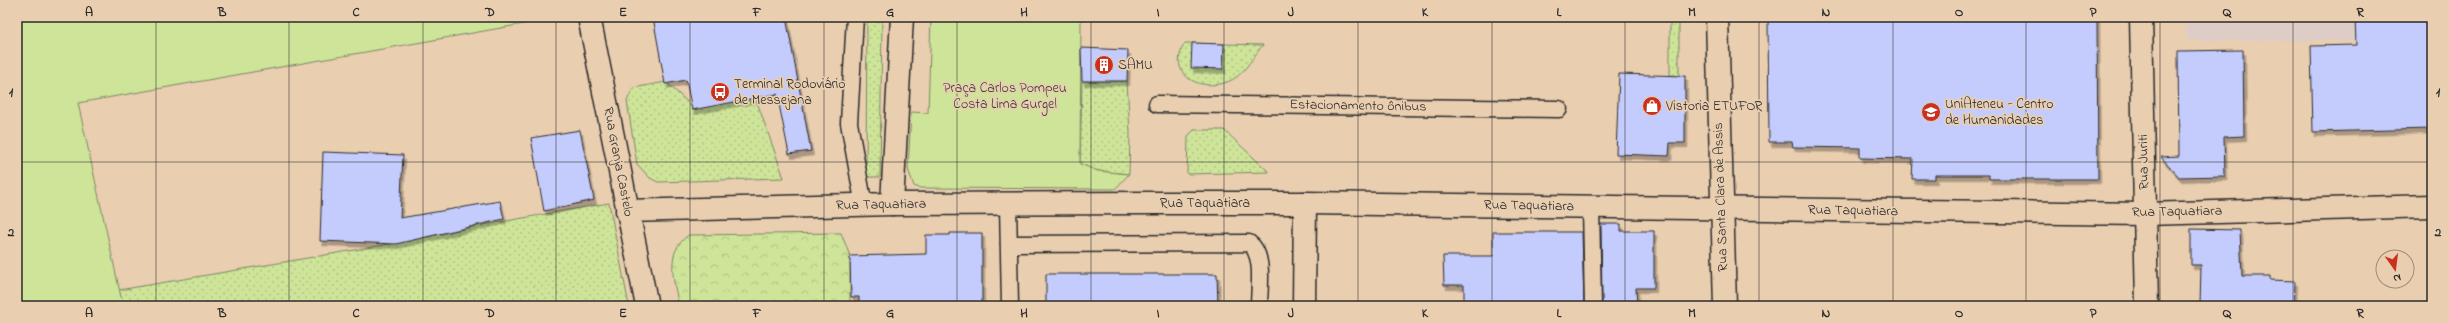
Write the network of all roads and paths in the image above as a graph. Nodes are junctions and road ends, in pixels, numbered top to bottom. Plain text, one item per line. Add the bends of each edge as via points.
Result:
1 (589, 17) edge
2 (855, 17) edge
3 (902, 17) edge
4 (1717, 17) edge
5 (2141, 17) edge
6 (1157, 104) dead end
7 (1560, 109) dead end
8 (1305, 202) junction
9 (892, 204) junction
10 (1008, 204) junction
11 (864, 206) junction
12 (2432, 206) edge
13 (1591, 207) junction
14 (1721, 210) junction
15 (627, 211) junction
16 (2145, 214) junction
17 (1009, 244) junction
18 (647, 306) edge
19 (1010, 306) edge
20 (1259, 306) edge
21 (1304, 306) edge
22 (1593, 306) edge
23 (1725, 306) edge
24 (2148, 306) edge

1 - 15 street, Rua Granja Castelo
2 - 11 lane via 849,123
3 - 9 street
4 - 14 street, Rua Santa Clara de Assis
5 - 16 street, Rua Juriti
6 - 7 lane, Estacionamento ônibus
8 - 10 street, Rua Taquatiara
8 - 13 street, Rua Taquatiara
8 - 21 street
9 - 10 street, Rua Taquatiara
9 - 11 street, Rua Taquatiara
10 - 17 lane
11 - 15 street, Rua Taquatiara
12 - 16 street, Rua Taquatiara
13 - 14 street, Rua Taquatiara
13 - 22 lane
14 - 16 street, Rua Taquatiara
14 - 23 street, Rua Santa Clara de Assis
15 - 18 street, Rua Granja Castelo
16 - 24 street, Rua Juriti
17 - 19 lane
17 - 20 lane via 1249,243 1256,247 1258,257

